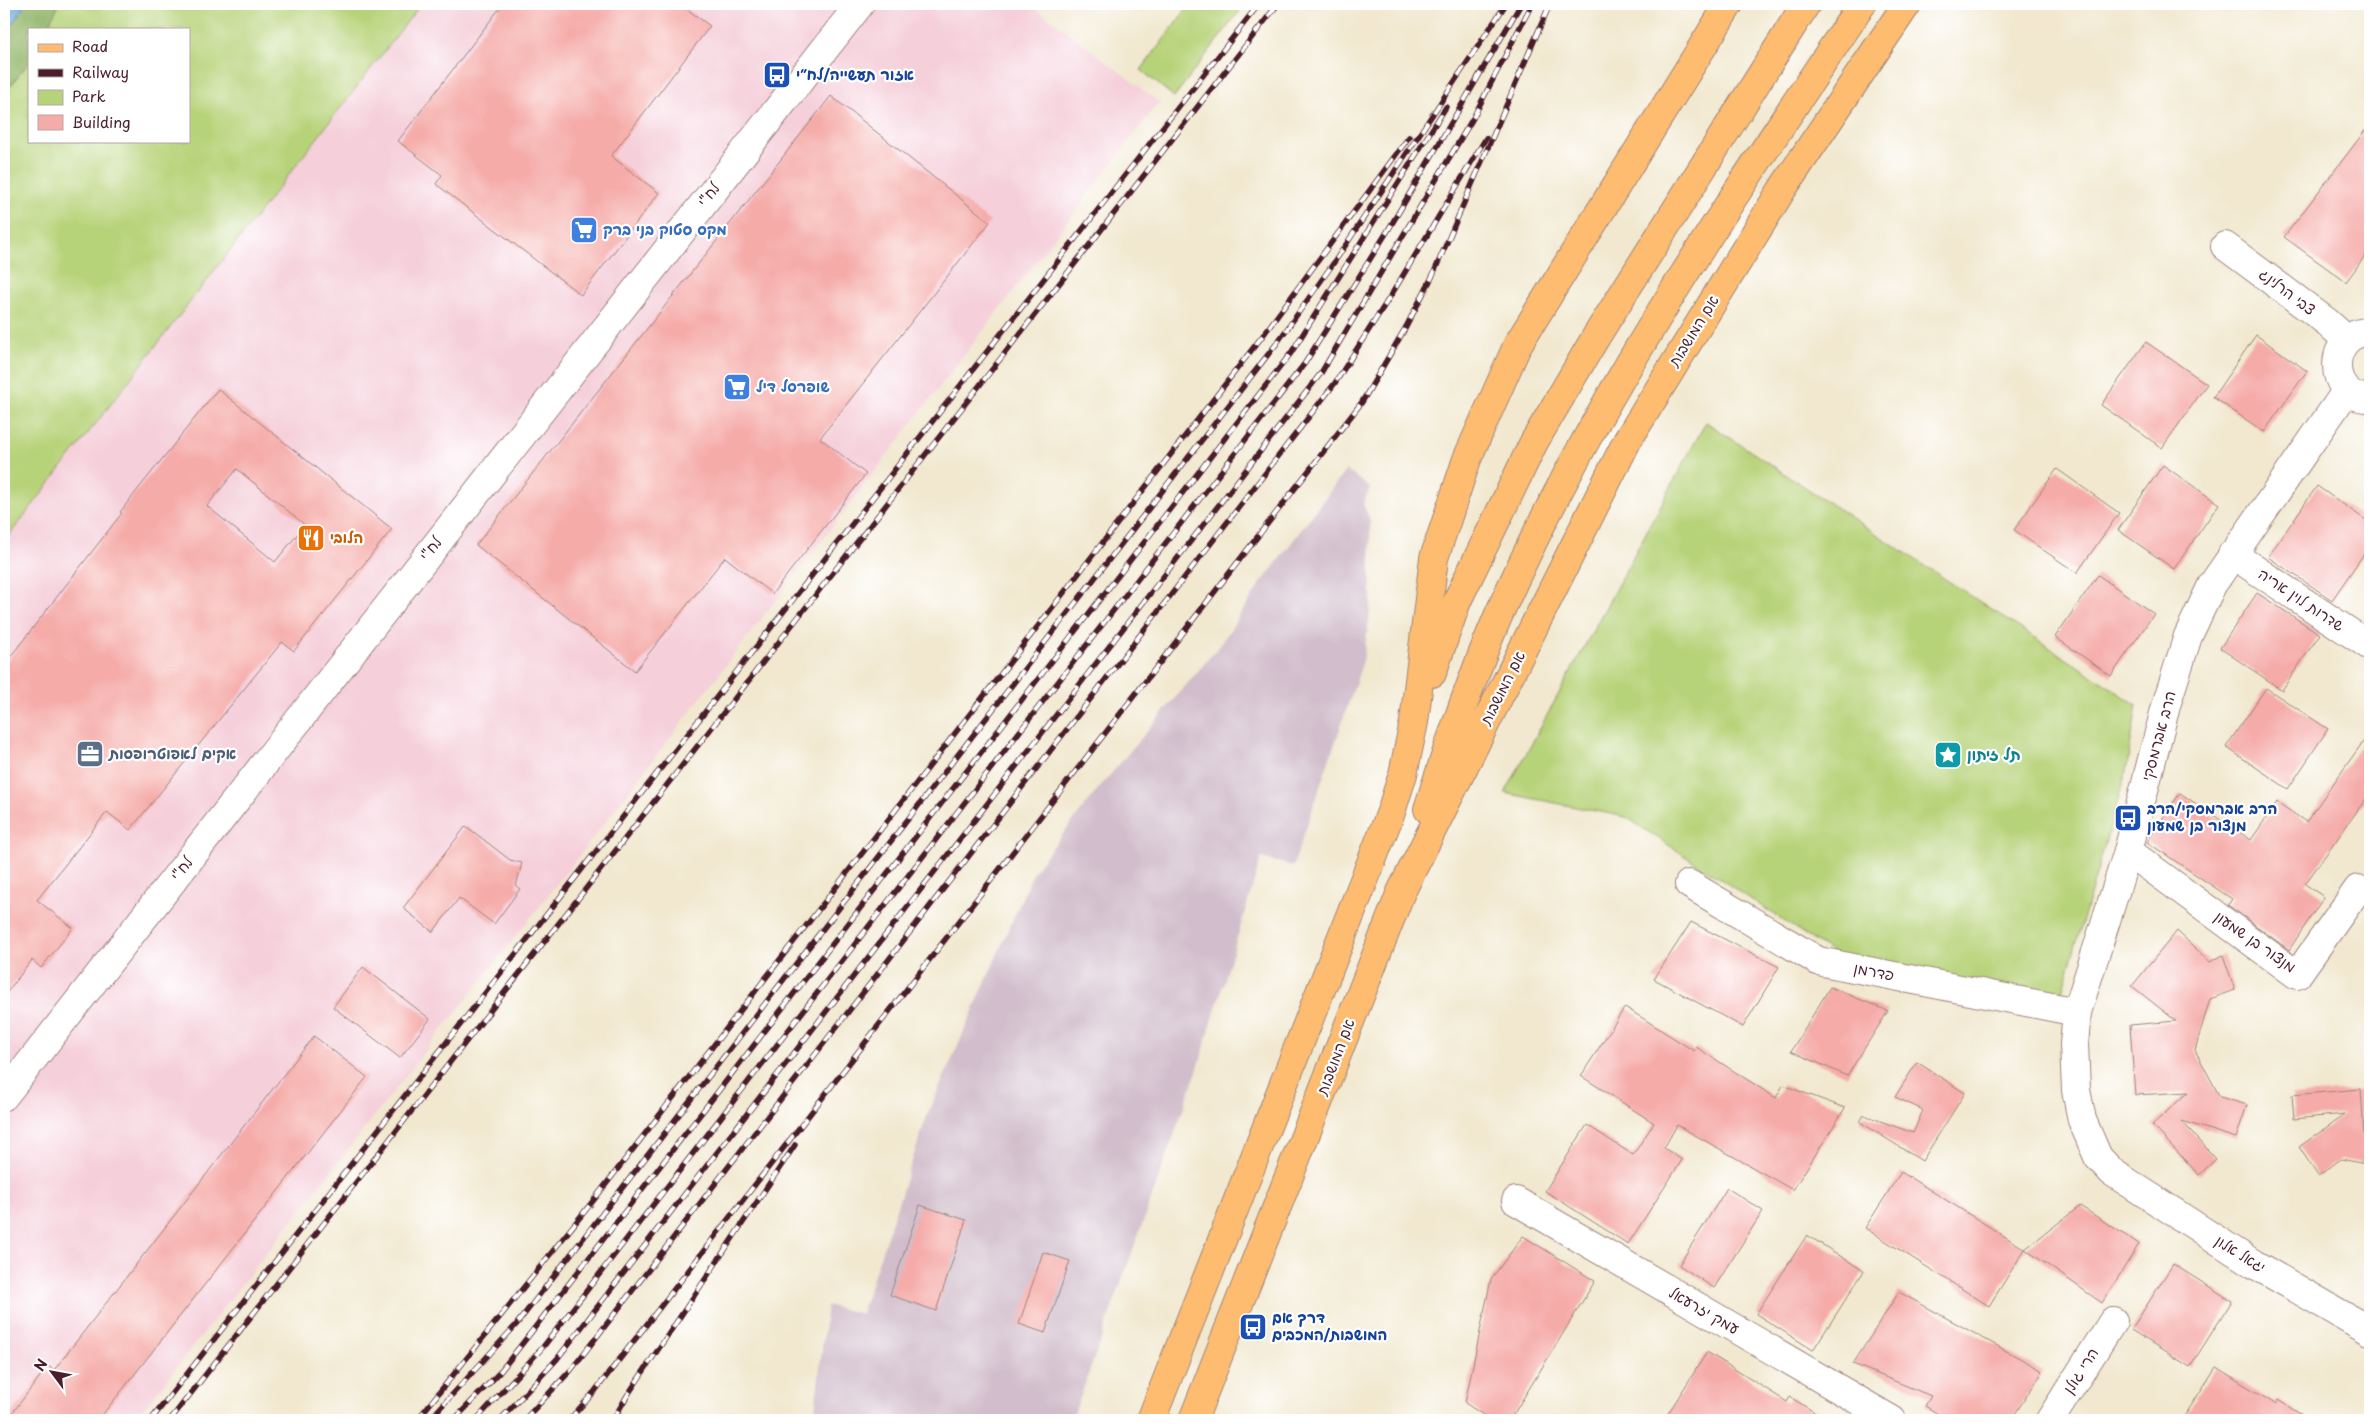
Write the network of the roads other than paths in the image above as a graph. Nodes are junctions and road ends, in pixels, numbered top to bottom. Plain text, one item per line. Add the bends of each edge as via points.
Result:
1 (860, 4) edge
2 (1729, 4) edge
3 (1787, 4) edge
4 (1806, 4) edge
5 (1862, 4) edge
6 (1907, 4) edge
7 (1784, 36) junction
8 (2225, 246) dead end
9 (2358, 336) edge
10 (2359, 394) edge
11 (2232, 554) junction
12 (2370, 646) edge
13 (1414, 722) junction
14 (2128, 851) junction
15 (1689, 884) dead end
16 (2358, 889) dead end
17 (1401, 892) junction
18 (2077, 1012) junction
19 (4, 1096) edge
20 (2112, 1172) joint
21 (1516, 1201) dead end
22 (2113, 1321) dead end
23 (2370, 1331) edge
24 (1151, 1413) edge
25 (1193, 1420) edge
26 (1892, 1420) edge
27 (2050, 1420) edge

1 - 19 street, לח"י
2 - 13 main road via 1518,344 1467,459 1434,558
3 - 7 main road
4 - 7 main road
5 - 17 main road via 1713,226 1634,356 1550,508 1476,672 1445,754
6 - 17 main road, אם המושבות via 1783,188 1627,441
7 - 13 main road via 1534,442 1457,601
8 - 9 street, צבי הרלינג via 2327,322
9 - 10 street via 2340,349 2336,371 2340,381
10 - 11 street, הרב אברמסקי
11 - 12 street, שדרות לוין אריה
11 - 14 street, הרב אברמסקי via 2212,585 2188,636
13 - 24 main road via 1391,812
14 - 16 street, מנצור בן שמעון via 2296,975
14 - 18 street, הרב אברמסקי
15 - 18 street, פדרמן via 1818,961
17 - 25 main road, אם המושבות
18 - 20 street, הרב אברמסקי via 2074,1044 2076,1090 2082,1120 2098,1157
20 - 23 street, יגאל אלון via 2254,1264
21 - 26 street, עמק יזרעאל
22 - 27 street, הרי גולן

